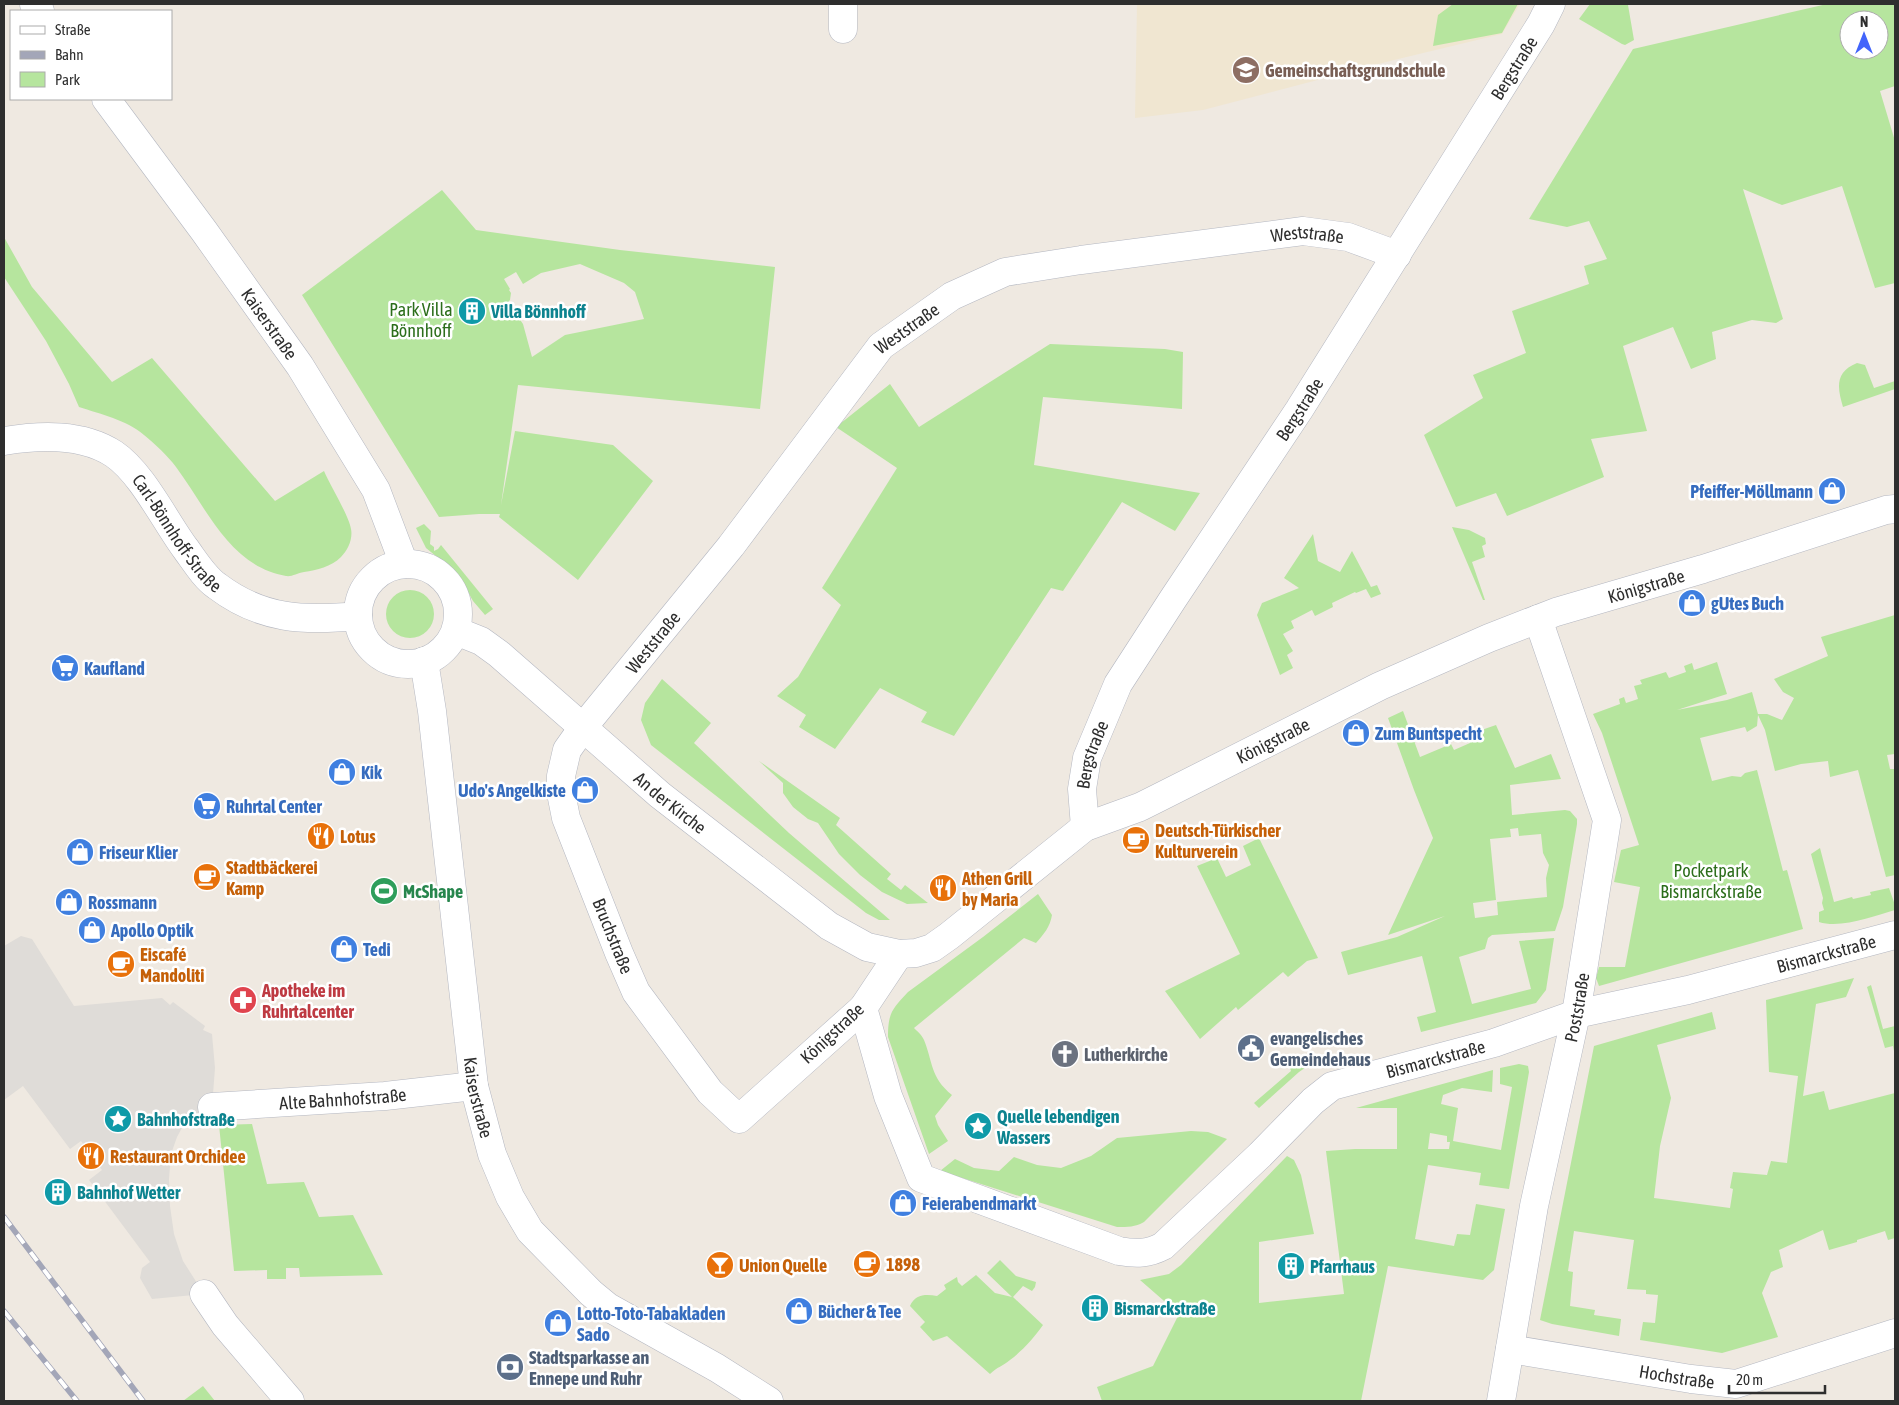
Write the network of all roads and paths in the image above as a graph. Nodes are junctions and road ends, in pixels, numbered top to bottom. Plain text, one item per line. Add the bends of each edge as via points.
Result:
1 (1551, 4) edge
2 (107, 100) edge
3 (1397, 256) junction
4 (4, 441) edge
5 (1895, 509) edge
6 (404, 564) junction
7 (358, 616) junction
8 (1538, 619) junction
9 (456, 631) junction
10 (424, 661) junction
11 (584, 726) junction
12 (1085, 827) junction
13 (1895, 935) edge
14 (899, 954) junction
15 (863, 1008) junction
16 (1576, 1014) junction
17 (474, 1086) junction
18 (212, 1106) dead end
19 (739, 1120) joint
20 (204, 1294) dead end
21 (1895, 1333) edge
22 (1510, 1349) junction
23 (290, 1401) edge
24 (769, 1401) edge
25 (1501, 1401) edge

1 - 3 street, Bergstraße
2 - 6 street, Kaiserstraße via 306,375 376,490
3 - 11 street, Weststraße via 1348,237 1303,231 1005,272 952,296 881,346 715,567
3 - 12 street, Bergstraße via 1300,410 1118,684 1087,758 1082,789
4 - 7 street, Carl-Bönnhoff-Straße via 50,436 70,438 115,454 150,495 170,528 215,585 244,604 299,619
5 - 8 street, Königstraße
6 - 7 street via 384,570 373,578 362,593
6 - 9 street via 426,567 444,578 453,591 459,611
7 - 10 street via 368,644 384,657 395,662
8 - 12 street, Königstraße via 1380,686 1140,807
8 - 16 street, Poststraße via 1607,820
9 - 10 street via 439,653
9 - 11 street, An der Kirche via 481,641 499,654
10 - 17 street, Kaiserstraße
11 - 14 street, An der Kirche via 660,794 829,926 867,947
11 - 19 street, Bruchstraße via 567,750 561,793 566,818 618,953 636,992 710,1092
12 - 14 street, Königstraße via 932,948
13 - 16 street, Bismarckstraße via 1688,990
14 - 15 street, Königstraße
15 - 16 street, Bismarckstraße via 888,1096 921,1178 1119,1251 1139,1254 1164,1246 1332,1086 1494,1042
15 - 19 street, Königstraße
16 - 22 street, Poststraße via 1534,1206
17 - 18 street, Alte Bahnhofstraße via 385,1096
17 - 24 street, Kaiserstraße via 492,1154 510,1198 530,1231 608,1307 718,1368
20 - 23 street via 225,1325
21 - 22 street, Hochstraße via 1736,1384
22 - 25 street, Poststraße

